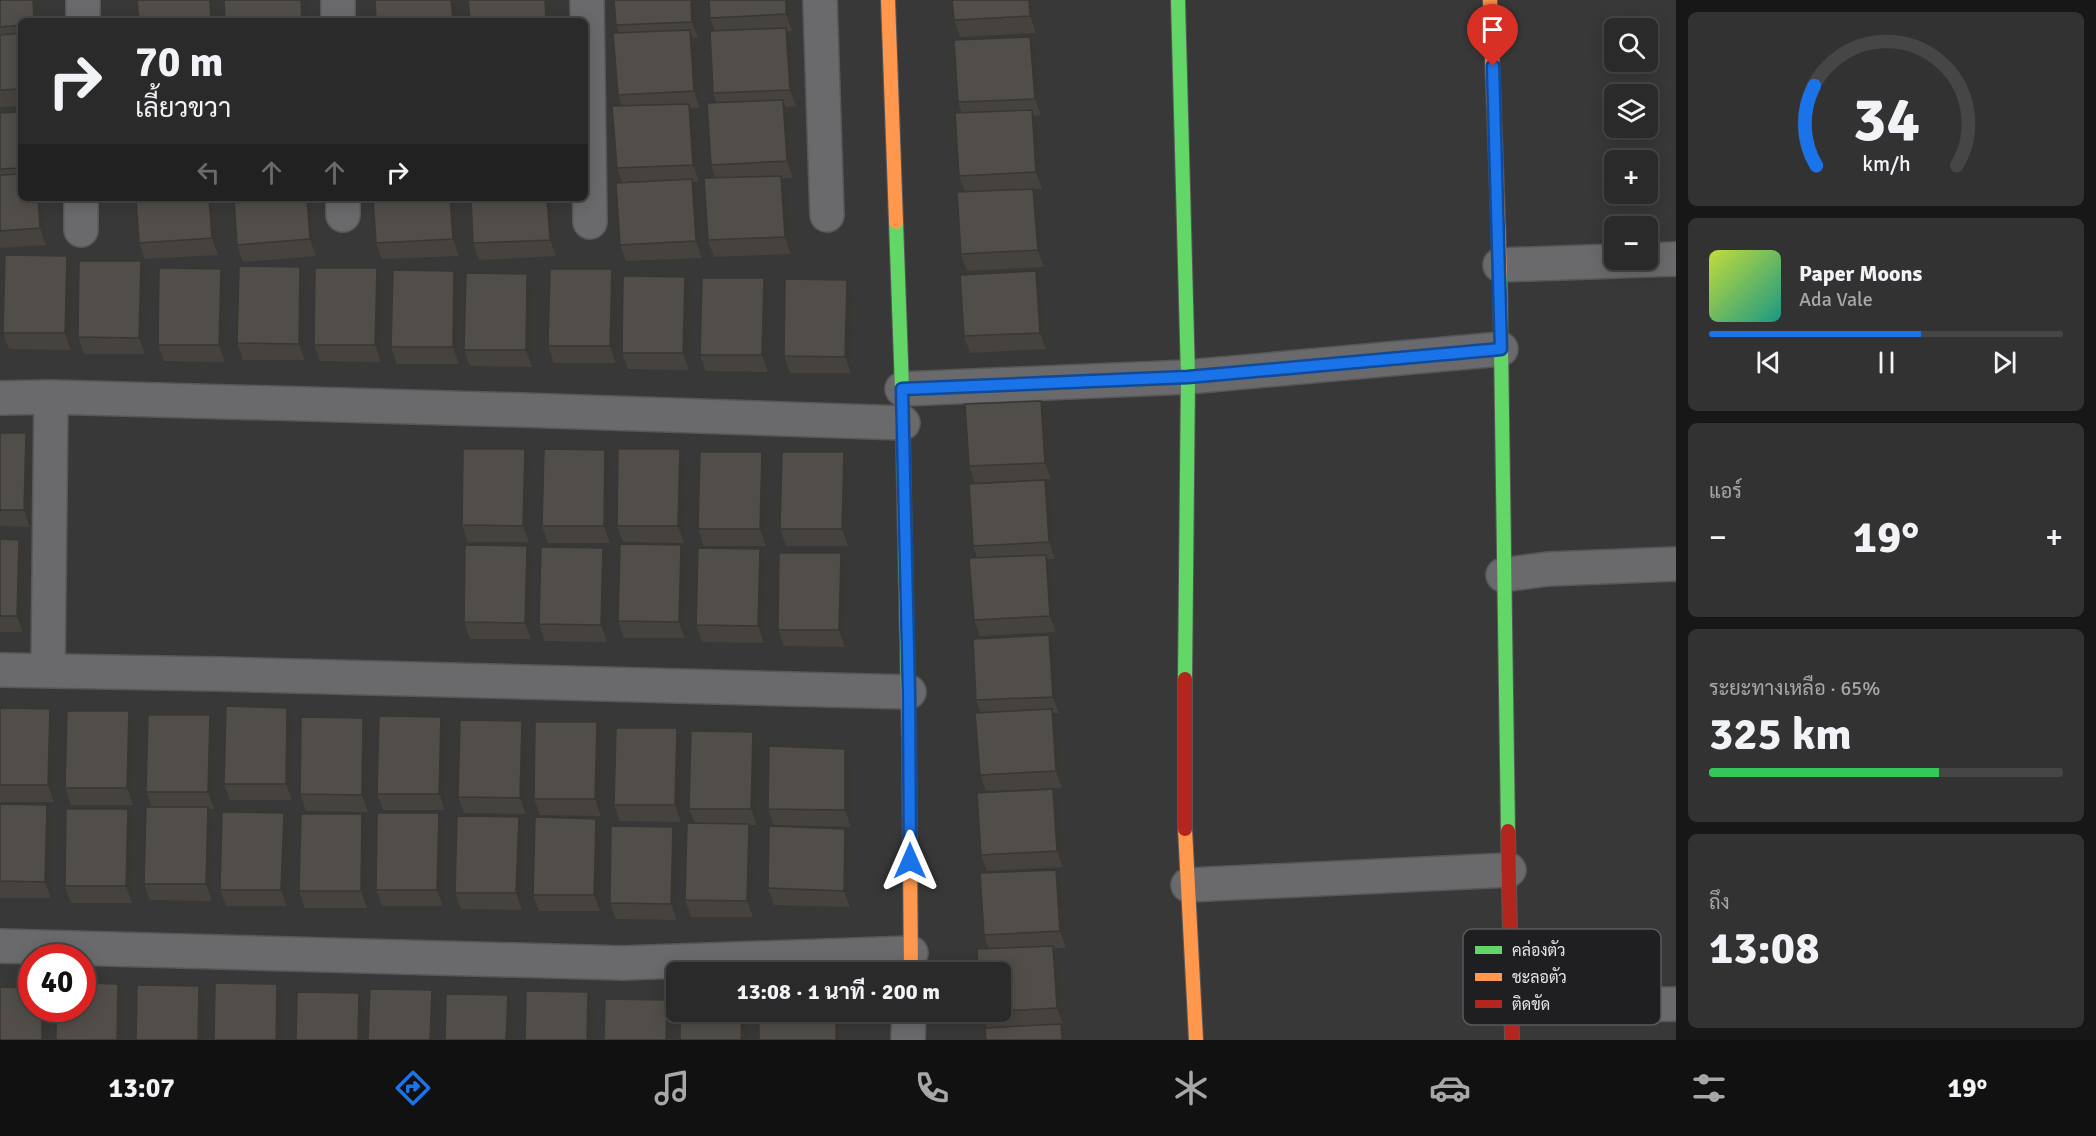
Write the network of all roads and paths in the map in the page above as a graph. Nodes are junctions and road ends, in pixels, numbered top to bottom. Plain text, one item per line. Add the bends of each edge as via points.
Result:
1 (83, 0) edge
2 (338, 0) edge
3 (587, 0) edge
4 (820, 0) edge
5 (888, 0) edge
6 (1178, 0) edge
7 (1490, 0) edge
8 (83, 18) edge
9 (338, 18) edge
10 (587, 18) edge
11 (588, 74) edge
12 (81, 201) edge
13 (827, 215) dead end
14 (590, 222) dead end
15 (81, 230) dead end
16 (1676, 259) edge
17 (1500, 265) junction
18 (1501, 349) junction
19 (1188, 377) junction
20 (902, 389) junction
21 (51, 397) junction
22 (0, 398) edge
23 (903, 423) junction
24 (1676, 564) edge
25 (1503, 575) junction
26 (0, 670) edge
27 (48, 671) junction
28 (909, 692) junction
29 (1509, 870) junction
30 (1188, 885) junction
31 (1510, 929) edge
32 (0, 946) edge
33 (911, 962) edge
34 (666, 963) edge
35 (1661, 1004) edge
36 (1676, 1004) edge
37 (909, 1022) edge
38 (1512, 1025) edge
39 (908, 1040) edge
40 (1196, 1040) edge
41 (1512, 1040) edge

1 - 8 street
2 - 9 street
3 - 10 street
4 - 13 street
5 - 20 street
6 - 19 street
7 - 17 street
11 - 14 street
12 - 15 street
16 - 17 street
17 - 18 street
18 - 19 street
18 - 25 street
19 - 20 street
19 - 30 street via 1184,799
20 - 23 street
21 - 22 street
21 - 23 street
21 - 27 street
23 - 28 street
24 - 25 street via 1548,569
25 - 29 street
26 - 27 street
27 - 28 street
28 - 33 street
29 - 30 street
29 - 31 street
30 - 40 street
32 - 34 street
35 - 36 street
37 - 39 street
38 - 41 street

